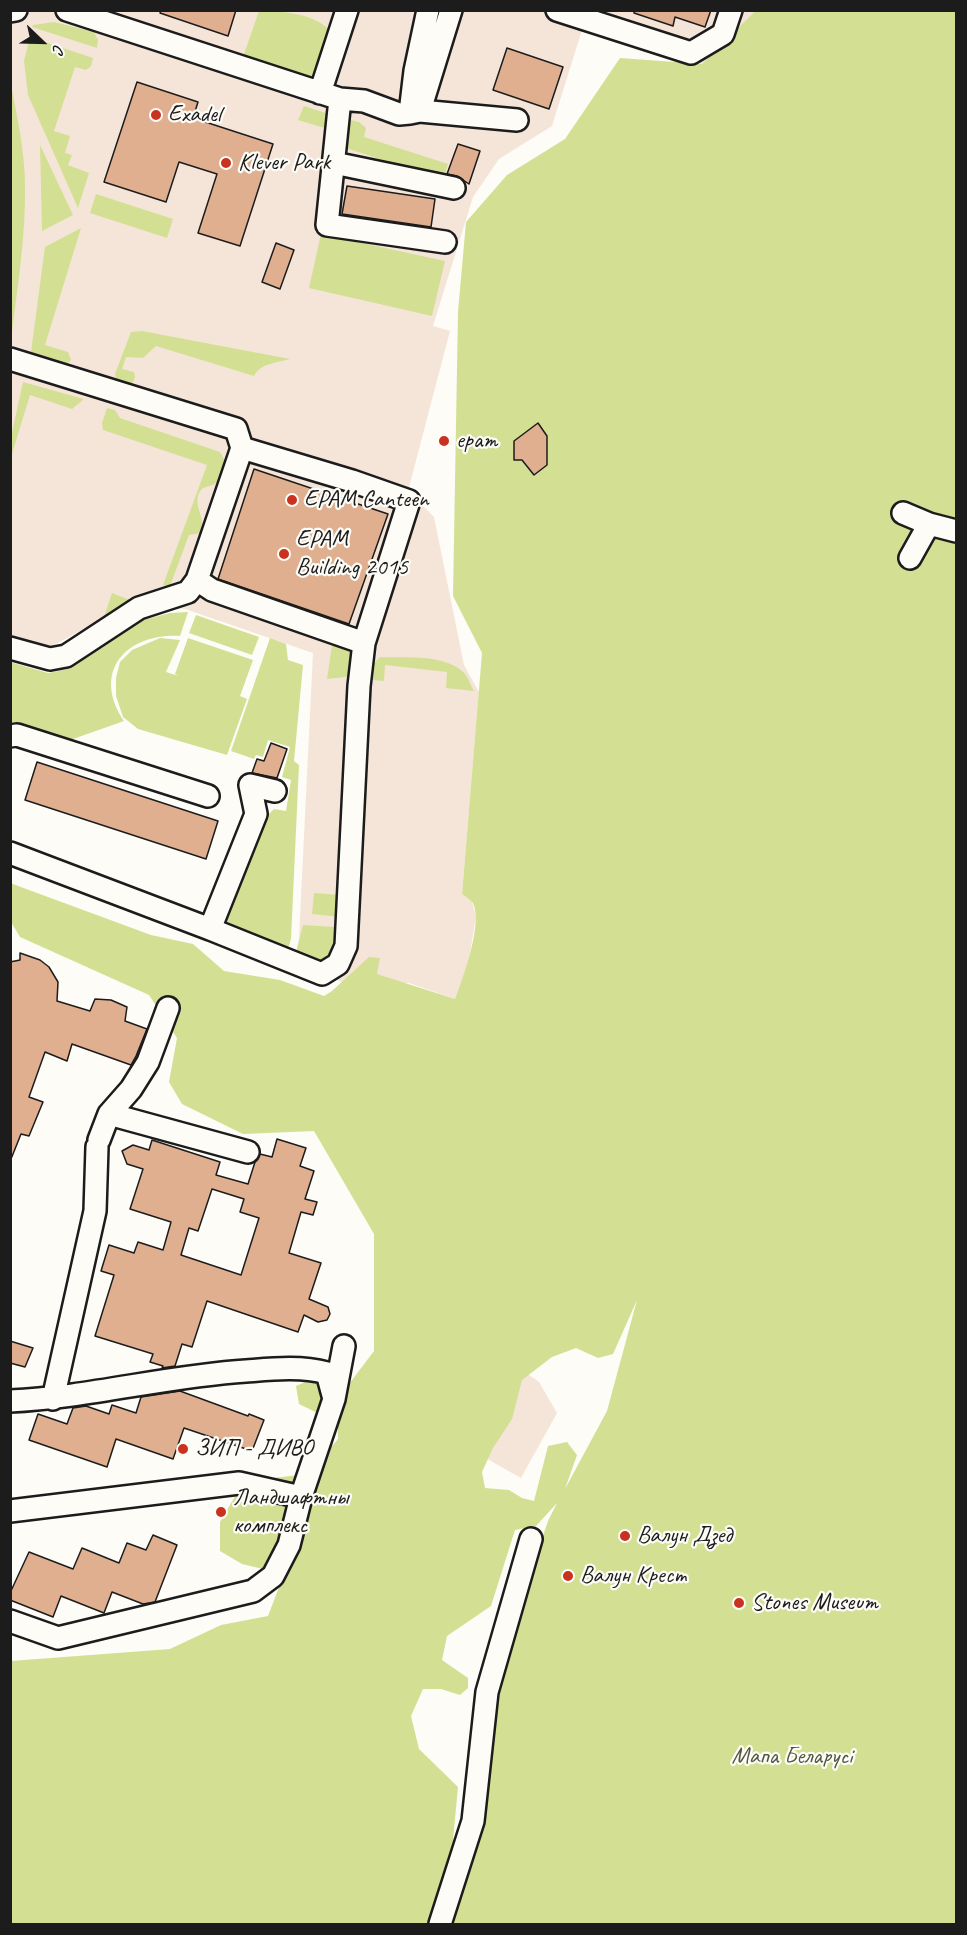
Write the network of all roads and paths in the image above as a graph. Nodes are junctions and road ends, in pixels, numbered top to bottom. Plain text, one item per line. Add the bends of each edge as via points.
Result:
1 (16, 10) edge
2 (347, 10) edge
3 (428, 10) edge
4 (451, 10) edge
5 (556, 10) edge
6 (730, 10) edge
7 (10, 11) edge
8 (75, 12) edge
9 (330, 96) junction
10 (415, 112) junction
11 (518, 120) dead end
12 (334, 163) junction
13 (454, 188) dead end
14 (445, 242) dead end
15 (10, 359) edge
16 (239, 438) junction
17 (903, 513) dead end
18 (929, 524) junction
19 (957, 531) edge
20 (910, 558) dead end
21 (197, 580) junction
22 (364, 643) junction
23 (10, 648) edge
24 (10, 736) edge
25 (275, 791) dead end
26 (208, 796) dead end
27 (10, 853) edge
28 (210, 929) junction
29 (168, 1008) dead end
30 (109, 1114) junction
31 (248, 1152) dead end
32 (344, 1346) dead end
33 (53, 1398) junction
34 (334, 1399) junction
35 (10, 1401) edge
36 (302, 1497) junction
37 (10, 1511) edge
38 (531, 1539) dead end
39 (10, 1621) edge
40 (440, 1924) edge

1 - 7 lane
2 - 9 lane
3 - 10 lane via 416,71
4 - 10 lane
5 - 6 lane via 691,53 723,34
8 - 9 lane
9 - 10 lane via 364,101 399,114
9 - 12 lane
10 - 11 lane
12 - 13 lane
12 - 14 lane via 327,225
15 - 16 lane via 107,388
16 - 21 lane
16 - 22 lane via 409,501
17 - 18 lane
18 - 19 lane
18 - 20 lane
21 - 22 lane via 212,590
21 - 23 lane via 188,592 139,608 66,656 50,659
22 - 28 lane via 346,946 338,964 322,974
24 - 26 lane
25 - 28 lane via 250,785 256,814
27 - 28 lane
29 - 30 lane via 148,1062
30 - 31 lane
30 - 33 lane via 98,1144 95,1211
32 - 34 lane
33 - 34 lane via 204,1373 284,1368 327,1373
33 - 35 lane
34 - 36 lane
36 - 37 lane via 239,1483
36 - 39 lane via 288,1545 273,1576 253,1591 58,1638
38 - 40 lane via 487,1692 472,1821

